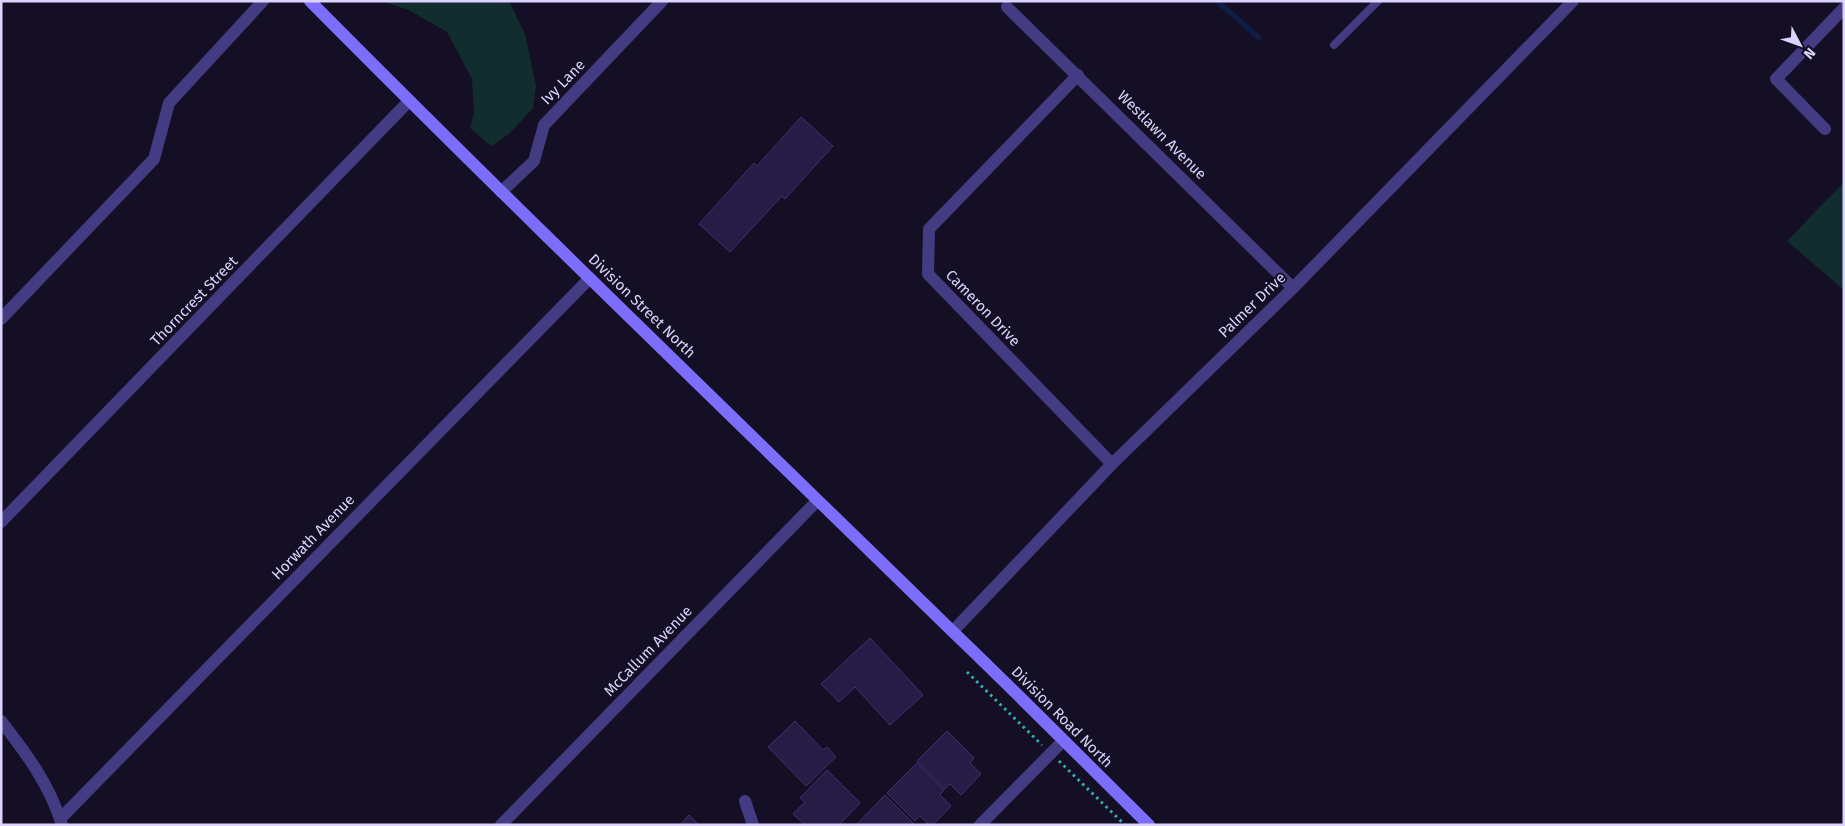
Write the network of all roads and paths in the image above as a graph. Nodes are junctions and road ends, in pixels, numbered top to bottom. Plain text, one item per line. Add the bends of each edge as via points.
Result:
1 (263, 1) edge
2 (310, 1) edge
3 (662, 1) edge
4 (1378, 1) edge
5 (1573, 1) edge
6 (1007, 6) dead end
7 (1844, 8) edge
8 (1334, 45) dead end
9 (1078, 75) junction
10 (409, 101) junction
11 (1825, 129) dead end
12 (502, 192) junction
13 (590, 278) junction
14 (1293, 288) junction
15 (1, 319) edge
16 (1112, 464) junction
17 (817, 501) junction
18 (1, 522) edge
19 (953, 631) junction
20 (1, 721) edge
21 (1062, 741) junction
22 (745, 801) dead end
23 (61, 822) edge
24 (502, 825) edge
25 (753, 825) edge
26 (980, 825) edge
27 (1149, 825) edge

1 - 15 street via 169,103 154,159
2 - 10 main road, Division Street North
3 - 12 street, Ivy Lane via 544,125 534,161
4 - 8 lane
5 - 14 street, Palmer Drive
6 - 9 street, Westlawn Avenue
7 - 11 street via 1776,79
9 - 14 street, Westlawn Avenue
9 - 16 street, Cameron Drive via 929,229 928,274
10 - 12 main road, Division Street North
10 - 18 street, Thorncrest Street
12 - 13 main road, Division Street North
13 - 17 main road, Division Street North
13 - 23 street, Horwath Avenue
14 - 16 street, Palmer Drive
16 - 19 street, Palmer Drive
17 - 19 main road, Division Street North
17 - 24 street, McCallum Avenue
19 - 21 main road, Division Road North
20 - 23 street via 29,756 52,797
21 - 26 street
21 - 27 main road, Division Road North
22 - 25 street

